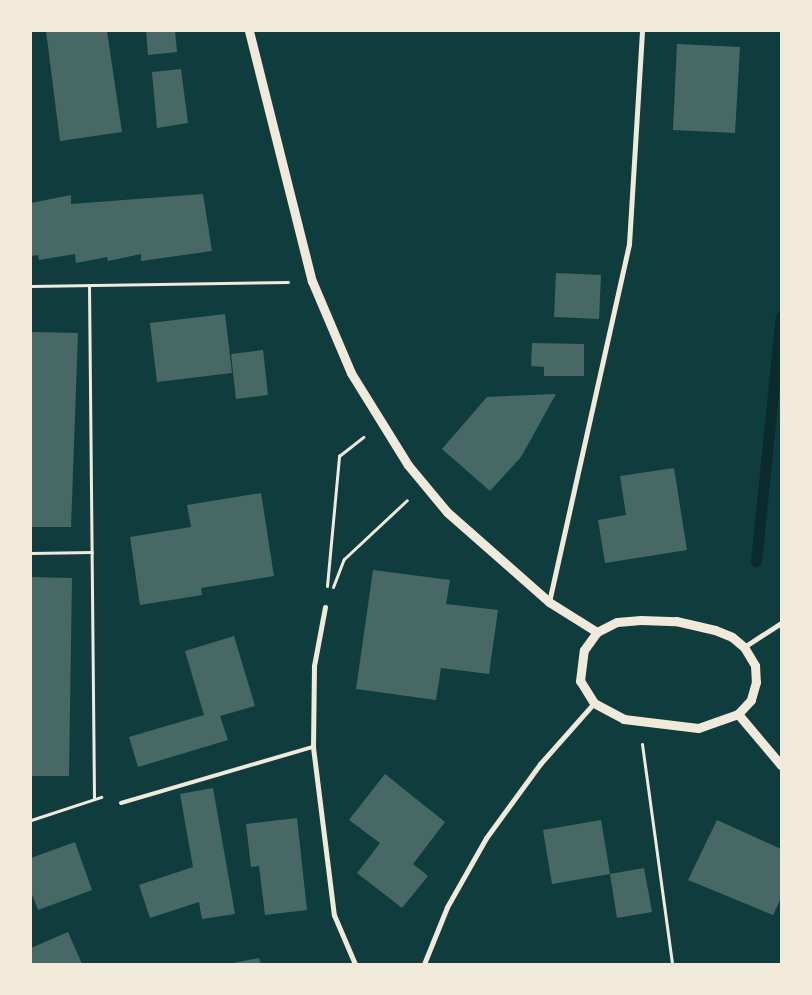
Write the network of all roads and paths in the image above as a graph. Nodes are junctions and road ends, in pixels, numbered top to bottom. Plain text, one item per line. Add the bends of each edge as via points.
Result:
1 (249, 31) edge
2 (642, 31) edge
3 (312, 281) junction
4 (89, 285) junction
5 (31, 286) edge
6 (382, 422) junction
7 (423, 484) junction
8 (92, 552) junction
9 (31, 553) edge
10 (549, 602) junction
11 (325, 607) junction
12 (781, 624) edge
13 (598, 632) junction
14 (744, 647) junction
15 (594, 703) junction
16 (738, 714) junction
17 (642, 722) junction
18 (313, 747) junction
19 (781, 765) edge
20 (94, 799) dead end
21 (121, 803) dead end
22 (355, 964) edge
23 (424, 964) edge
24 (672, 964) edge

1 - 3 street
2 - 10 street via 629,244
3 - 4 path
3 - 6 street via 351,373
4 - 5 path
4 - 8 path
6 - 7 street
6 - 11 path via 339,456
7 - 10 street via 447,512
7 - 11 path via 344,558
8 - 9 path
8 - 20 path
10 - 13 street
11 - 18 street via 314,666
12 - 14 street
13 - 14 street via 617,622 676,621 715,630
13 - 15 street via 584,650 579,665 580,681
14 - 16 street via 755,665 756,682 751,700
15 - 17 street via 624,720
15 - 23 street via 540,764 486,838 448,907
16 - 17 street via 698,728
16 - 19 street
17 - 24 path via 642,763
18 - 21 lane
18 - 22 street via 334,915

